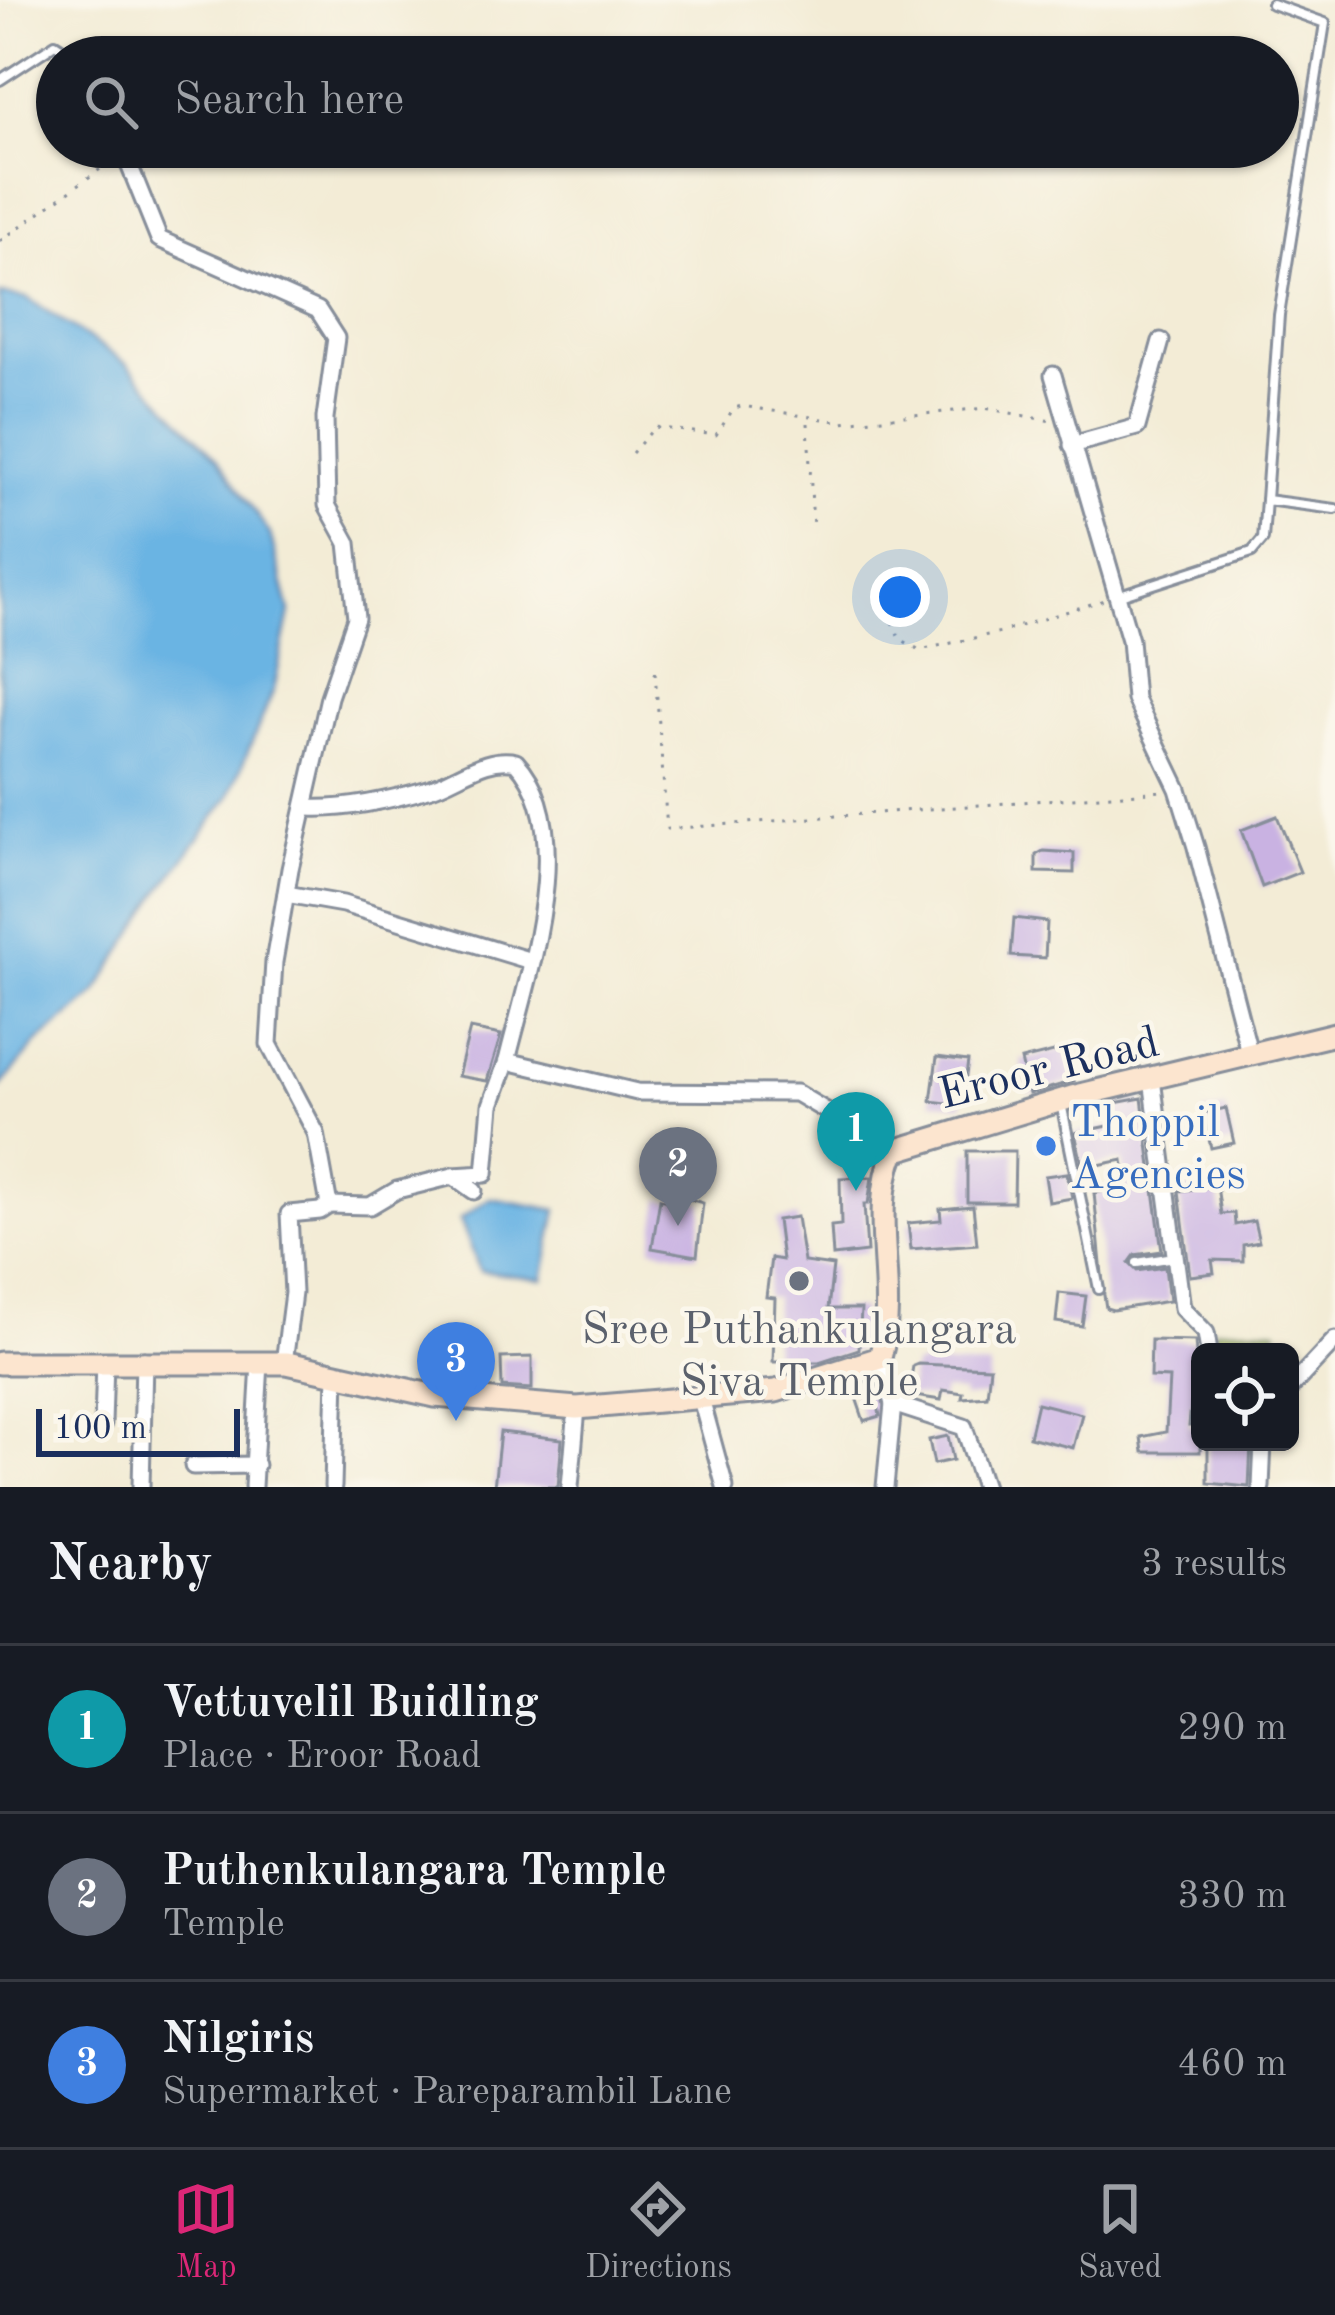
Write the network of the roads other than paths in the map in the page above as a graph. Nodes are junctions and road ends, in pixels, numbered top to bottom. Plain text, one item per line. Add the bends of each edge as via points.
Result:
1 (1272, 4) dead end
2 (1330, 25) edge
3 (36, 56) edge
4 (0, 80) edge
5 (130, 168) edge
6 (1161, 341) dead end
7 (1053, 375) dead end
8 (1072, 446) junction
9 (1266, 500) junction
10 (1335, 509) edge
11 (1119, 596) junction
12 (308, 808) junction
13 (286, 894) junction
14 (531, 961) junction
15 (1335, 1034) edge
16 (1250, 1056) junction
17 (507, 1061) junction
18 (1153, 1079) junction
19 (1060, 1100) junction
20 (894, 1151) junction
21 (453, 1177) junction
22 (474, 1191) dead end
23 (329, 1205) junction
24 (1175, 1256) junction
25 (1137, 1263) dead end
26 (1100, 1289) dead end
27 (1335, 1340) edge
28 (1208, 1343) edge
29 (880, 1358) junction
30 (144, 1360) junction
31 (105, 1361) junction
32 (0, 1363) edge
33 (272, 1363) junction
34 (336, 1374) junction
35 (1299, 1378) edge
36 (696, 1399) junction
37 (893, 1404) junction
38 (577, 1408) junction
39 (103, 1424) dead end
40 (1263, 1451) edge
41 (256, 1465) junction
42 (193, 1466) dead end
43 (141, 1487) edge
44 (253, 1487) edge
45 (333, 1487) edge
46 (570, 1487) edge
47 (725, 1487) edge
48 (885, 1487) edge
49 (984, 1487) edge
50 (1261, 1487) edge

1 - 2 lane
2 - 9 lane via 1279,315
3 - 4 lane
5 - 12 street via 159,239 318,310 336,338 325,418 327,505 348,543 356,618 329,697
6 - 8 street via 1138,428
7 - 8 street
8 - 11 street
9 - 10 lane
9 - 11 lane via 1263,539 1252,553
11 - 16 street via 1135,699 1178,789
12 - 13 street
12 - 14 street via 395,797 492,761 516,762 542,812 545,845
13 - 14 street
13 - 23 street via 269,1044 316,1133
14 - 17 street
15 - 16 main road, Eroor Road
16 - 18 main road, Eroor Road
17 - 20 street via 637,1092 796,1094
17 - 21 street via 491,1105 485,1174
18 - 19 main road, Eroor Road
18 - 24 street
19 - 20 main road, Eroor Road
19 - 26 lane
20 - 29 main road, Eroor Road via 883,1198 891,1309
21 - 22 street
21 - 23 street via 397,1190 370,1206
23 - 33 street via 289,1214 293,1293
24 - 25 lane
24 - 28 street via 1182,1308
27 - 35 street
29 - 36 main road via 776,1390
29 - 37 street
30 - 31 main road
30 - 33 main road
30 - 43 street
31 - 32 main road
31 - 39 street
33 - 34 main road
33 - 41 street
34 - 38 main road via 435,1396
34 - 45 street
36 - 38 main road
36 - 47 street
37 - 48 street
37 - 49 street via 964,1426
38 - 46 street
40 - 50 street
41 - 42 street
41 - 44 street

